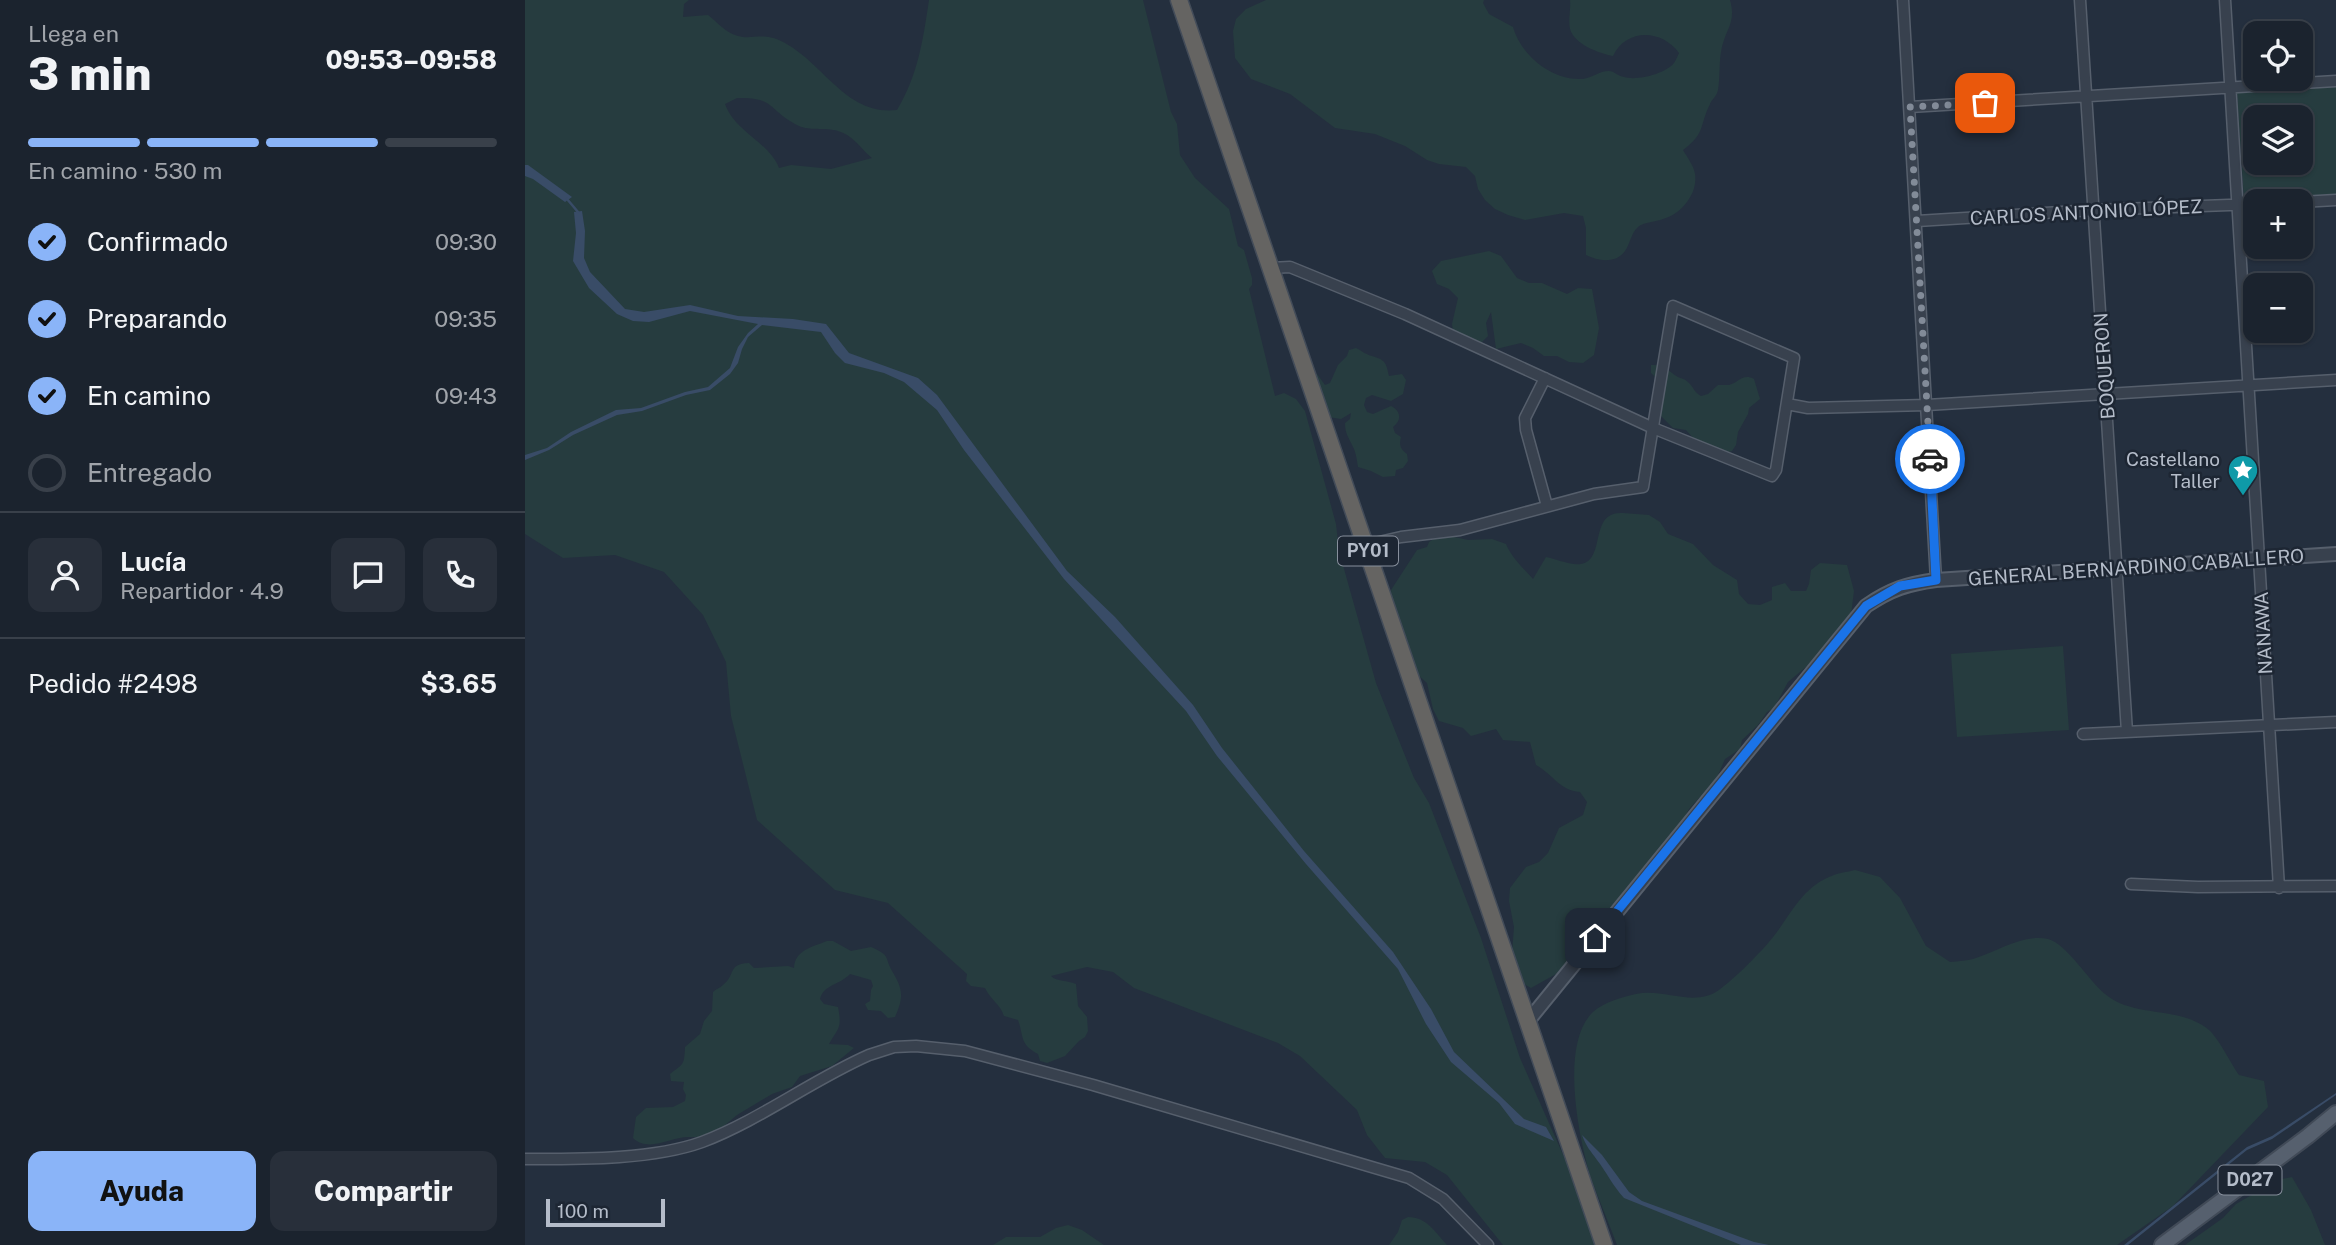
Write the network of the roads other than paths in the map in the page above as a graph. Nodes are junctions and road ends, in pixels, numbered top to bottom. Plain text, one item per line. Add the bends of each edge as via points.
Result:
1 (1179, 0) edge
2 (1903, 0) edge
3 (2080, 0) edge
4 (2225, 0) edge
5 (2336, 81) edge
6 (2231, 89) junction
7 (2086, 97) junction
8 (1910, 107) junction
9 (2336, 200) edge
10 (2313, 201) edge
11 (2237, 205) junction
12 (2243, 205) edge
13 (2094, 211) junction
14 (1917, 221) junction
15 (1271, 268) junction
16 (1545, 378) junction
17 (2336, 380) edge
18 (2248, 385) junction
19 (2105, 394) junction
20 (1787, 404) junction
21 (1927, 405) junction
22 (1653, 428) junction
23 (1547, 506) junction
24 (1366, 545) junction
25 (2336, 554) edge
26 (2259, 559) junction
27 (2116, 568) junction
28 (1936, 580) junction
29 (2336, 722) edge
30 (2268, 726) junction
31 (2127, 732) junction
32 (2083, 734) dead end
33 (2131, 884) dead end
34 (2336, 886) edge
35 (2279, 888) junction
36 (1528, 1021) junction
37 (2336, 1112) edge
38 (525, 1159) edge
39 (1488, 1245) edge
40 (1604, 1245) edge
41 (2162, 1245) edge

1 - 15 highway, PY01
2 - 8 street
3 - 7 street, BOQUERON
4 - 6 street, NANAWA
5 - 6 street
6 - 7 street
6 - 11 street, NANAWA
7 - 8 street
7 - 13 street, BOQUERON
8 - 14 street
9 - 10 street
11 - 12 street, CARLOS ANTONIO LÓPEZ
11 - 13 street, CARLOS ANTONIO LÓPEZ
11 - 18 street, NANAWA
13 - 14 street, CARLOS ANTONIO LÓPEZ
13 - 19 street, BOQUERON
14 - 21 street
15 - 16 street via 1290,267
15 - 24 highway, PY01
16 - 22 street
16 - 23 street via 1525,418
17 - 18 street
18 - 19 street
18 - 26 street, NANAWA
19 - 21 street
19 - 27 street, BOQUERON
20 - 21 street via 1808,408
20 - 22 street via 1772,476
20 - 22 street via 1794,358 1672,306
21 - 28 street
22 - 23 street via 1643,487
23 - 24 street via 1460,530
24 - 36 highway, PY01
25 - 26 street, GENERAL BERNARDINO CABALLERO
26 - 27 street, GENERAL BERNARDINO CABALLERO
26 - 30 street, NANAWA
27 - 28 street, GENERAL BERNARDINO CABALLERO
27 - 31 street, BOQUERON
28 - 36 street, GENERAL BERNARDINO CABALLERO via 1900,586 1866,606
29 - 30 street
30 - 31 street
30 - 35 street, NANAWA
31 - 32 street
33 - 35 street
34 - 35 street
36 - 40 highway, PY01
37 - 41 main road, D027
38 - 39 street via 605,1157 684,1147 721,1133 869,1055 894,1047 939,1047 1093,1085 1409,1178 1443,1199

